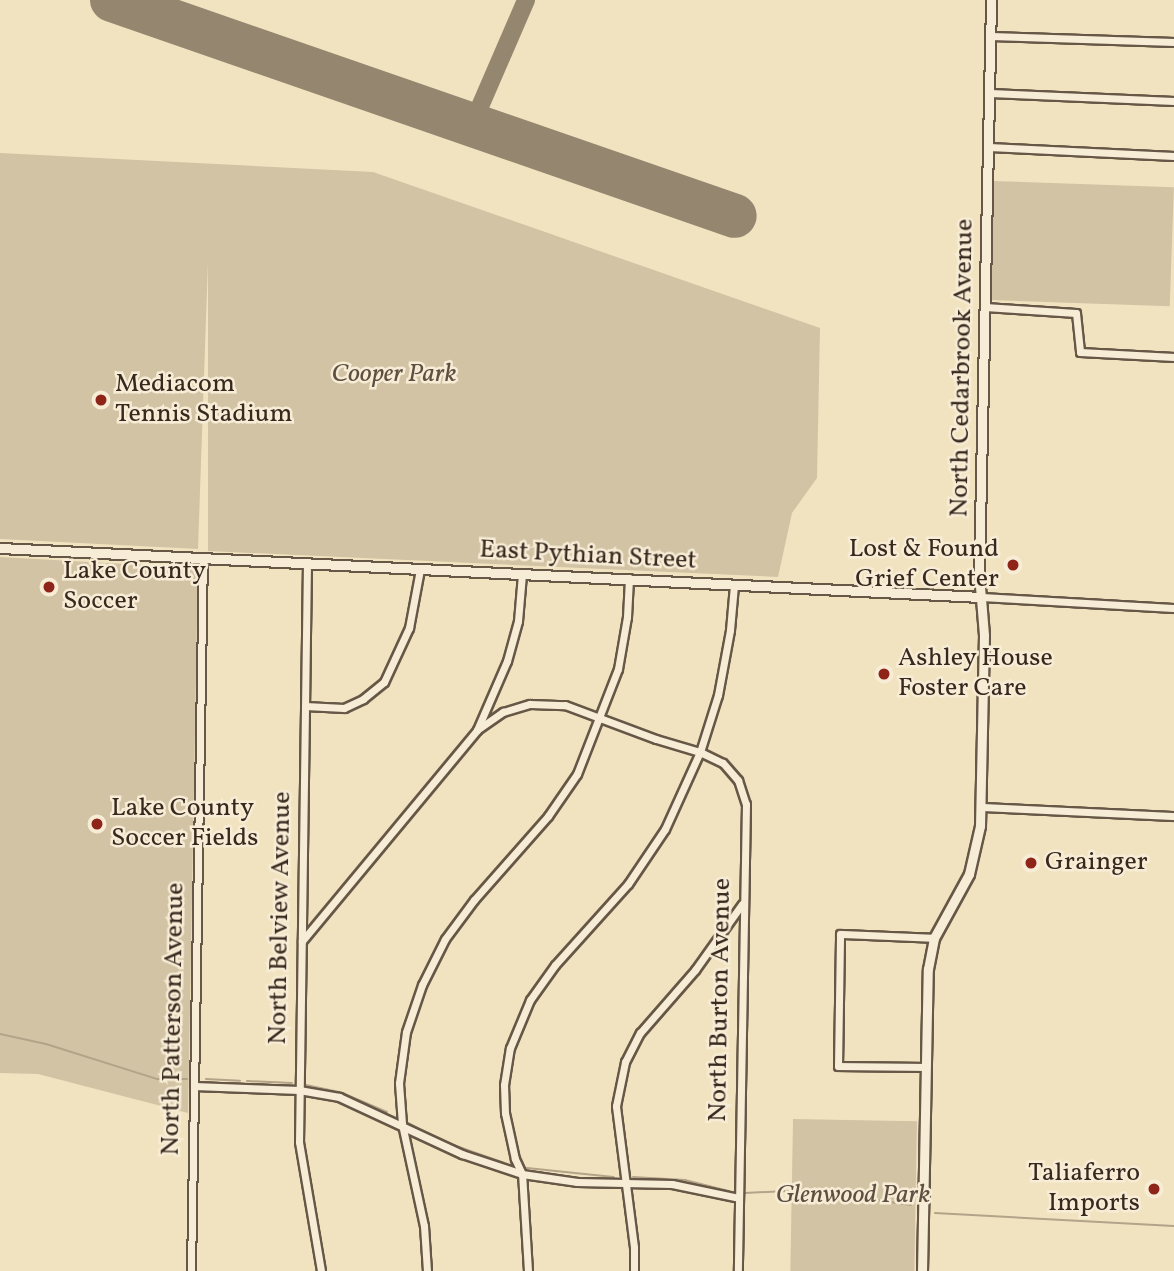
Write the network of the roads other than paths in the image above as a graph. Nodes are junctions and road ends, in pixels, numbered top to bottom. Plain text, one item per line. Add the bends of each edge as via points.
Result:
1 (991, 0) edge
2 (990, 36) junction
3 (1174, 42) edge
4 (990, 93) junction
5 (1174, 100) edge
6 (989, 147) junction
7 (1174, 156) edge
8 (985, 307) junction
9 (1174, 357) edge
10 (0, 548) edge
11 (203, 558) junction
12 (307, 563) junction
13 (420, 569) junction
14 (522, 574) junction
15 (629, 578) junction
16 (734, 585) junction
17 (981, 597) junction
18 (1174, 608) edge
19 (305, 706) junction
20 (489, 706) junction
21 (503, 712) junction
22 (601, 717) junction
23 (477, 730) junction
24 (700, 751) junction
25 (981, 807) junction
26 (1174, 816) edge
27 (743, 903) junction
28 (728, 925) junction
29 (743, 929) junction
30 (934, 938) junction
31 (302, 942) junction
32 (925, 1067) junction
33 (194, 1086) junction
34 (299, 1090) junction
35 (402, 1124) junction
36 (522, 1174) junction
37 (626, 1182) junction
38 (739, 1198) junction
39 (191, 1271) edge
40 (321, 1271) edge
41 (427, 1271) edge
42 (528, 1271) edge
43 (634, 1271) edge
44 (738, 1271) edge
45 (922, 1271) edge

1 - 2 street, North Cedarbrook Avenue
2 - 3 street
2 - 4 street, North Cedarbrook Avenue
4 - 5 street
4 - 6 street, North Cedarbrook Avenue
6 - 7 street
6 - 8 street, North Cedarbrook Avenue
8 - 9 street via 1076,313 1080,352
8 - 17 street, North Cedarbrook Avenue
10 - 11 street, East Pythian Street
11 - 12 street, East Pythian Street
11 - 33 street, North Patterson Avenue
12 - 13 street, East Pythian Street
12 - 19 street, North Belview Avenue
13 - 14 street, East Pythian Street
13 - 19 street via 409,628 384,682 344,708
14 - 15 street, East Pythian Street
14 - 20 street via 518,621
15 - 16 street, East Pythian Street
15 - 22 street via 618,669
16 - 17 street, East Pythian Street
16 - 24 street via 718,695
17 - 18 street, East Pythian Street
17 - 25 street, North Cedarbrook Avenue
19 - 31 street, North Belview Avenue
20 - 21 street
20 - 23 street
21 - 22 street, North Burton Avenue via 530,704 565,705
21 - 23 street
22 - 24 street, North Burton Avenue
22 - 35 street via 577,774 548,816 445,939 422,985 406,1032 399,1083
23 - 31 street
24 - 27 street, North Burton Avenue via 723,763 738,780 746,804
24 - 36 street via 664,829 628,884 530,1000 510,1048 503,1085 505,1113
25 - 26 street
25 - 30 street, North Cedarbrook Avenue via 973,862
27 - 28 street
27 - 29 street, North Burton Avenue
28 - 29 street
28 - 37 street via 640,1033 625,1062 616,1105
29 - 38 street, North Burton Avenue
30 - 32 street, North Cedarbrook Avenue via 926,983
30 - 32 street via 840,934 838,1066
31 - 34 street, North Belview Avenue
32 - 45 street, North Cedarbrook Avenue
33 - 34 street
33 - 39 street, North Patterson Avenue
34 - 35 street via 339,1097
34 - 40 street, North Belview Avenue via 300,1160
35 - 36 street via 462,1154
35 - 41 street via 424,1226
36 - 37 street via 578,1182
36 - 42 street
37 - 38 street via 672,1184
37 - 43 street
38 - 44 street, North Burton Avenue

